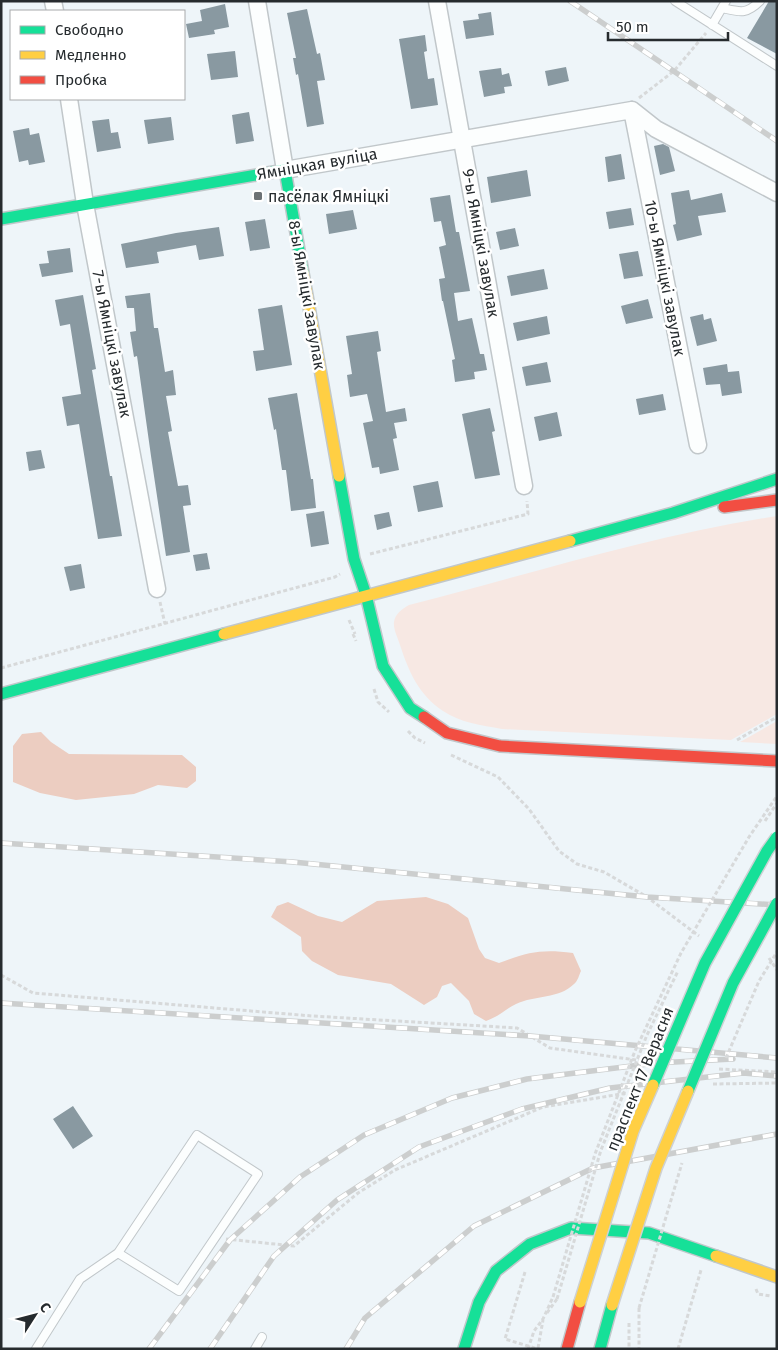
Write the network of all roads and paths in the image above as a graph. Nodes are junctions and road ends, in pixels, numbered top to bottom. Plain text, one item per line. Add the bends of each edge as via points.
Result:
1 (257, 1) edge
2 (437, 1) edge
3 (676, 1) edge
4 (760, 1) edge
5 (724, 5) edge
6 (712, 25) junction
7 (777, 66) edge
8 (69, 100) edge
9 (632, 110) junction
10 (462, 139) junction
11 (285, 170) junction
12 (777, 194) edge
13 (86, 204) junction
14 (1, 219) edge
15 (698, 445) dead end
16 (777, 479) edge
17 (524, 486) dead end
18 (777, 500) edge
19 (673, 513) junction
20 (528, 514) dead end
21 (368, 555) dead end
22 (335, 578) dead end
23 (157, 589) joint
24 (366, 595) junction
25 (165, 624) junction
26 (354, 634) dead end
27 (357, 643) dead end
28 (1, 668) edge
29 (372, 685) dead end
30 (1, 694) edge
31 (390, 714) dead end
32 (777, 718) edge
33 (403, 726) dead end
34 (734, 742) dead end
35 (432, 746) dead end
36 (448, 754) dead end
37 (777, 761) edge
38 (777, 837) edge
39 (777, 903) edge
40 (703, 939) dead end
41 (777, 952) edge
42 (768, 956) dead end
43 (777, 970) edge
44 (1, 975) edge
45 (517, 1028) dead end
46 (725, 1060) dead end
47 (721, 1068) dead end
48 (777, 1083) edge
49 (708, 1084) dead end
50 (713, 1086) dead end
51 (630, 1092) dead end
52 (684, 1156) dead end
53 (216, 1236) junction
54 (118, 1253) junction
55 (704, 1261) dead end
56 (777, 1277) edge
57 (523, 1283) dead end
58 (753, 1283) dead end
59 (555, 1298) dead end
60 (777, 1298) edge
61 (629, 1316) dead end
62 (543, 1319) junction
63 (262, 1337) dead end
64 (528, 1347) edge
65 (36, 1349) edge
66 (255, 1349) edge
67 (464, 1349) edge
68 (538, 1349) edge
69 (567, 1349) edge
70 (600, 1349) edge
71 (629, 1349) edge
72 (639, 1349) edge
73 (678, 1349) edge

1 - 11 street, 8-ы Ямніцкі завулак
2 - 10 street, 9-ы Ямніцкі завулак
3 - 6 lane
4 - 5 lane via 743,12
5 - 6 lane
6 - 7 lane
6 - 9 path via 674,71 640,97
8 - 13 street, 7-ы Ямніцкі завулак
9 - 10 street, Ямніцкая вуліца
9 - 12 street via 656,130
9 - 15 street, 10-ы Ямніцкі завулак
10 - 11 street, Ямніцкая вуліца
10 - 17 street, 9-ы Ямніцкі завулак
11 - 13 main road, Ямніцкая вуліца
11 - 24 main road, 8-ы Ямніцкі завулак via 354,559
13 - 14 main road, Ямніцкая вуліца
13 - 23 street, 7-ы Ямніцкі завулак
16 - 19 main road
18 - 19 main road
19 - 24 main road
20 - 21 path
22 - 25 path
23 - 25 path
24 - 30 main road
24 - 37 main road, 8-ы Ямніцкі завулак via 383,666 410,708 447,733 500,746
25 - 28 path
26 - 27 path
29 - 31 path via 378,702
32 - 34 path
33 - 35 path via 415,738
36 - 40 path via 498,777 529,809 559,851 577,864 604,872 647,897
38 - 69 main road, праспект 17 Верасня, bridge via 705,963 633,1131
39 - 70 main road, bridge via 733,983 656,1168
41 - 46 path, bridge
42 - 43 path
44 - 45 path via 33,993 312,1016
47 - 50 path
48 - 49 path
51 - 53 path via 543,1107 395,1170 358,1193 294,1246
52 - 72 path, bridge via 639,1308
53 - 54 lane via 179,1291
53 - 54 lane via 258,1174 197,1134
54 - 65 lane via 80,1279
55 - 73 path
56 - 67 main road via 649,1234 571,1228 530,1244 496,1271 479,1302
57 - 64 path via 505,1339
58 - 60 path via 758,1294
59 - 62 path
61 - 71 path
62 - 64 path
62 - 68 path
63 - 66 lane
64 - 68 path

